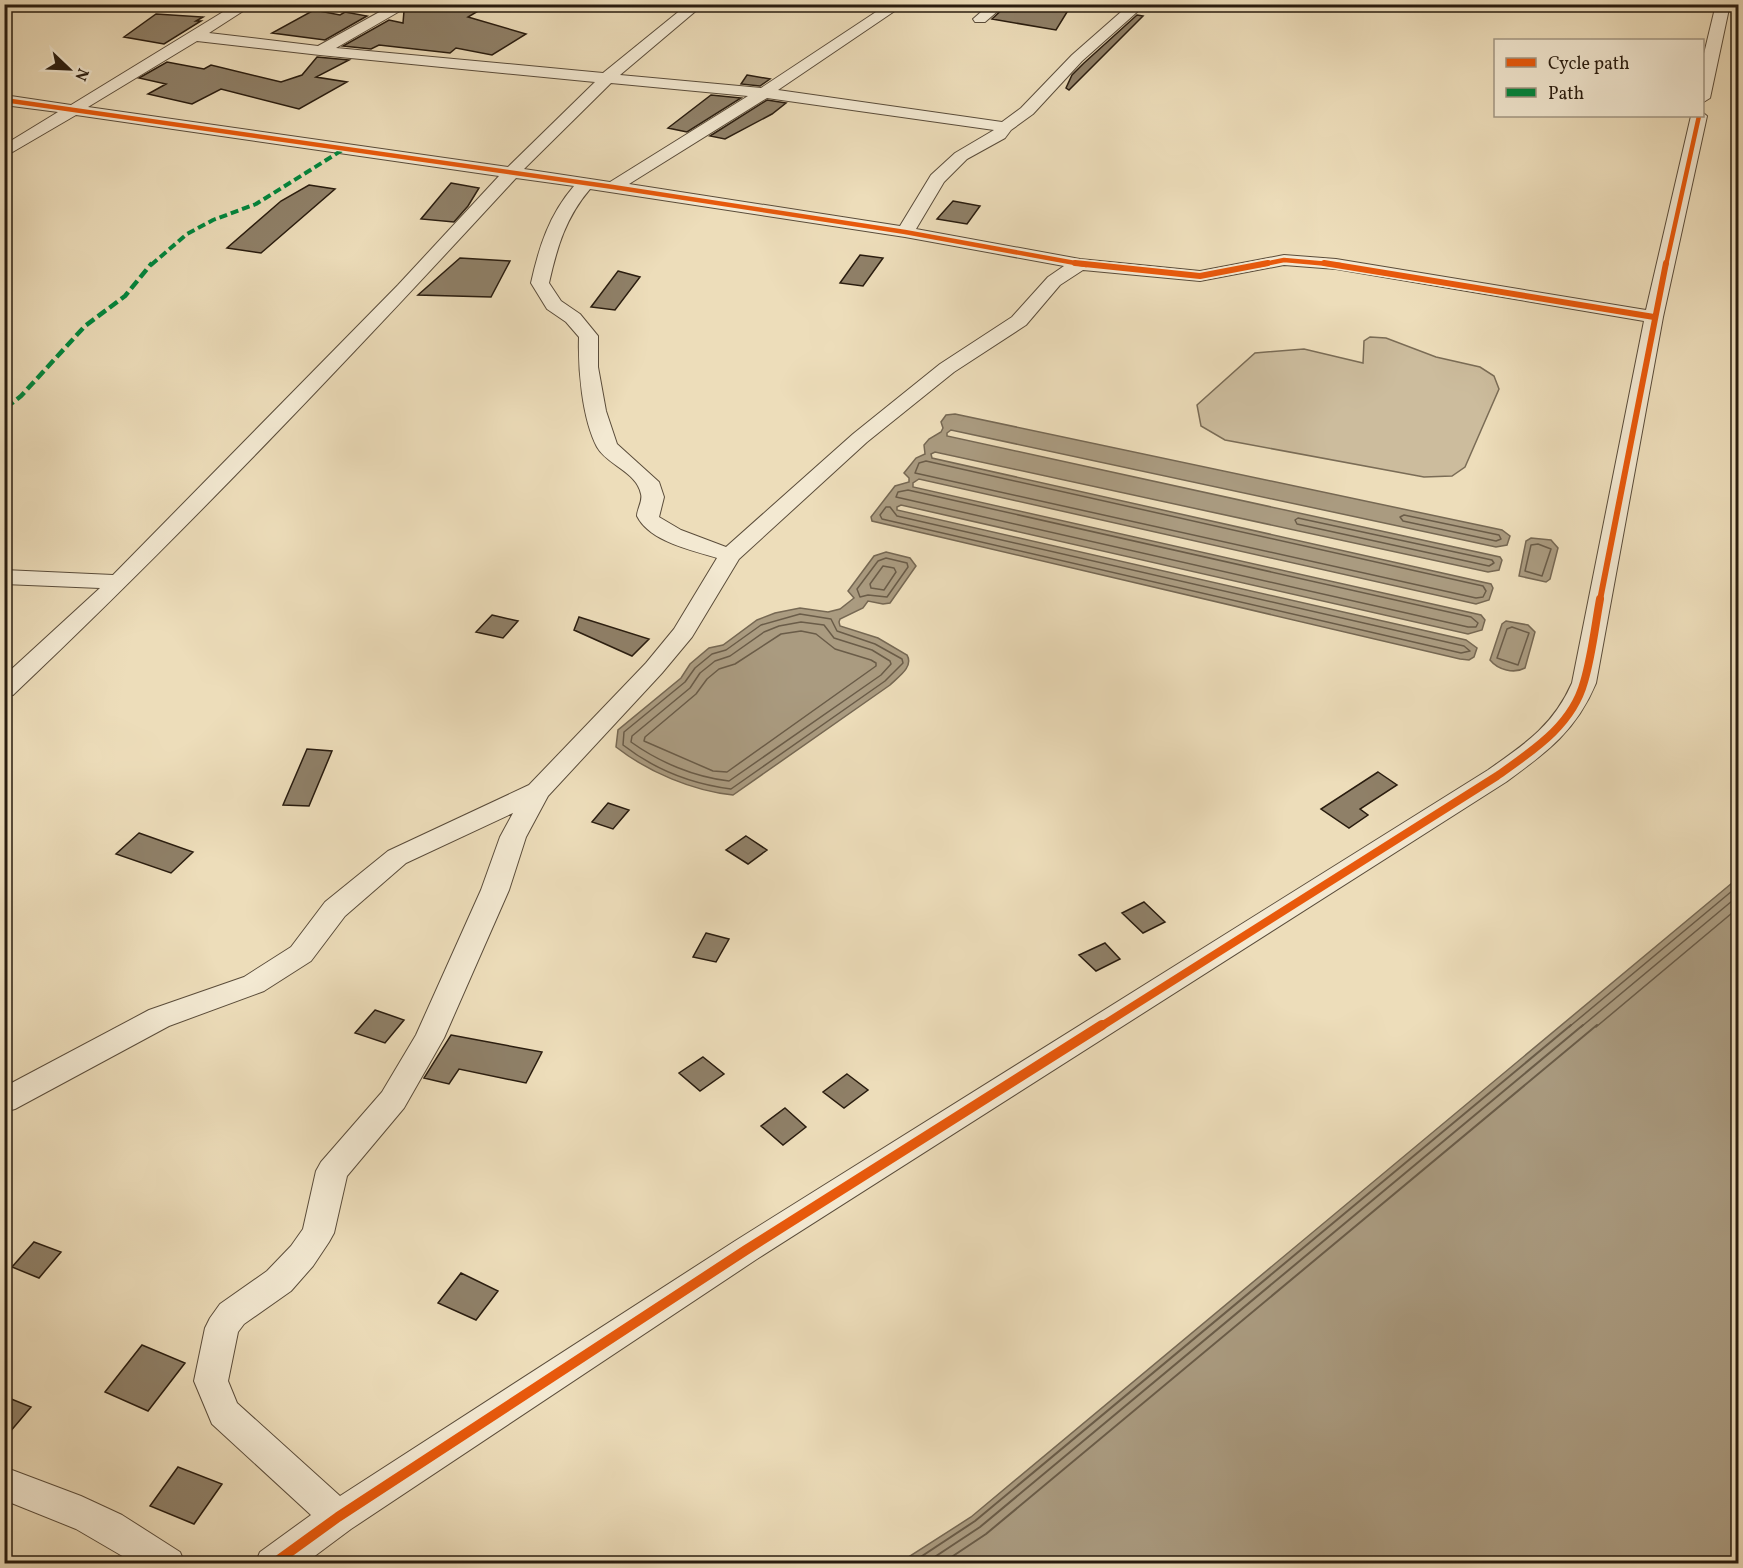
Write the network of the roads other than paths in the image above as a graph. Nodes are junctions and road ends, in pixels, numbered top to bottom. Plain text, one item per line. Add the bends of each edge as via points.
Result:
1 (248, 4) edge
2 (405, 4) edge
3 (697, 4) edge
4 (898, 4) edge
5 (999, 4) edge
6 (1139, 4) edge
7 (1723, 4) edge
8 (980, 19) dead end
9 (196, 36) junction
10 (320, 51) junction
11 (608, 76) junction
12 (1704, 89) edge
13 (764, 93) junction
14 (4, 100) edge
15 (71, 110) junction
16 (1699, 117) edge
17 (1005, 127) junction
18 (4, 152) edge
19 (512, 172) junction
20 (585, 184) junction
21 (613, 187) junction
22 (905, 232) junction
23 (1031, 255) junction
24 (1080, 264) junction
25 (1054, 281) junction
26 (1654, 317) junction
27 (730, 555) junction
28 (4, 577) edge
29 (119, 582) junction
30 (4, 690) edge
31 (538, 791) junction
32 (4, 1101) edge
33 (4, 1483) edge
34 (338, 1517) junction
35 (168, 1563) edge
36 (273, 1563) edge

1 - 9 street
2 - 10 street
3 - 11 street
4 - 13 street
5 - 8 street
6 - 17 street via 1077,58 1027,111
7 - 12 street
9 - 10 street
9 - 15 street
10 - 11 street
11 - 13 street
11 - 19 street
13 - 17 street
13 - 21 street
14 - 15 street
15 - 18 street
15 - 19 street
16 - 26 street
17 - 22 street via 999,135 961,156 937,179
19 - 20 street
19 - 29 street
20 - 21 street
20 - 27 street via 559,217 540,283 554,305 589,336 588,367 607,446 648,482 653,497 648,518 674,535
21 - 22 street
22 - 23 street
23 - 24 street
23 - 25 street
24 - 25 street
24 - 26 street via 1200,276 1284,260 1336,264
25 - 27 street via 1019,321 947,368 860,438
26 - 34 street via 1584,683 1575,708 1548,740 1497,776 746,1250
27 - 31 street via 684,632
28 - 29 street
29 - 30 street
31 - 32 street via 397,857 335,909 301,954 254,984 159,1018
31 - 34 street via 513,837 495,890 429,1038 393,1100 332,1171 318,1233 279,1281 232,1314 222,1328 211,1381 224,1413
33 - 35 street via 58,1502
34 - 36 street

